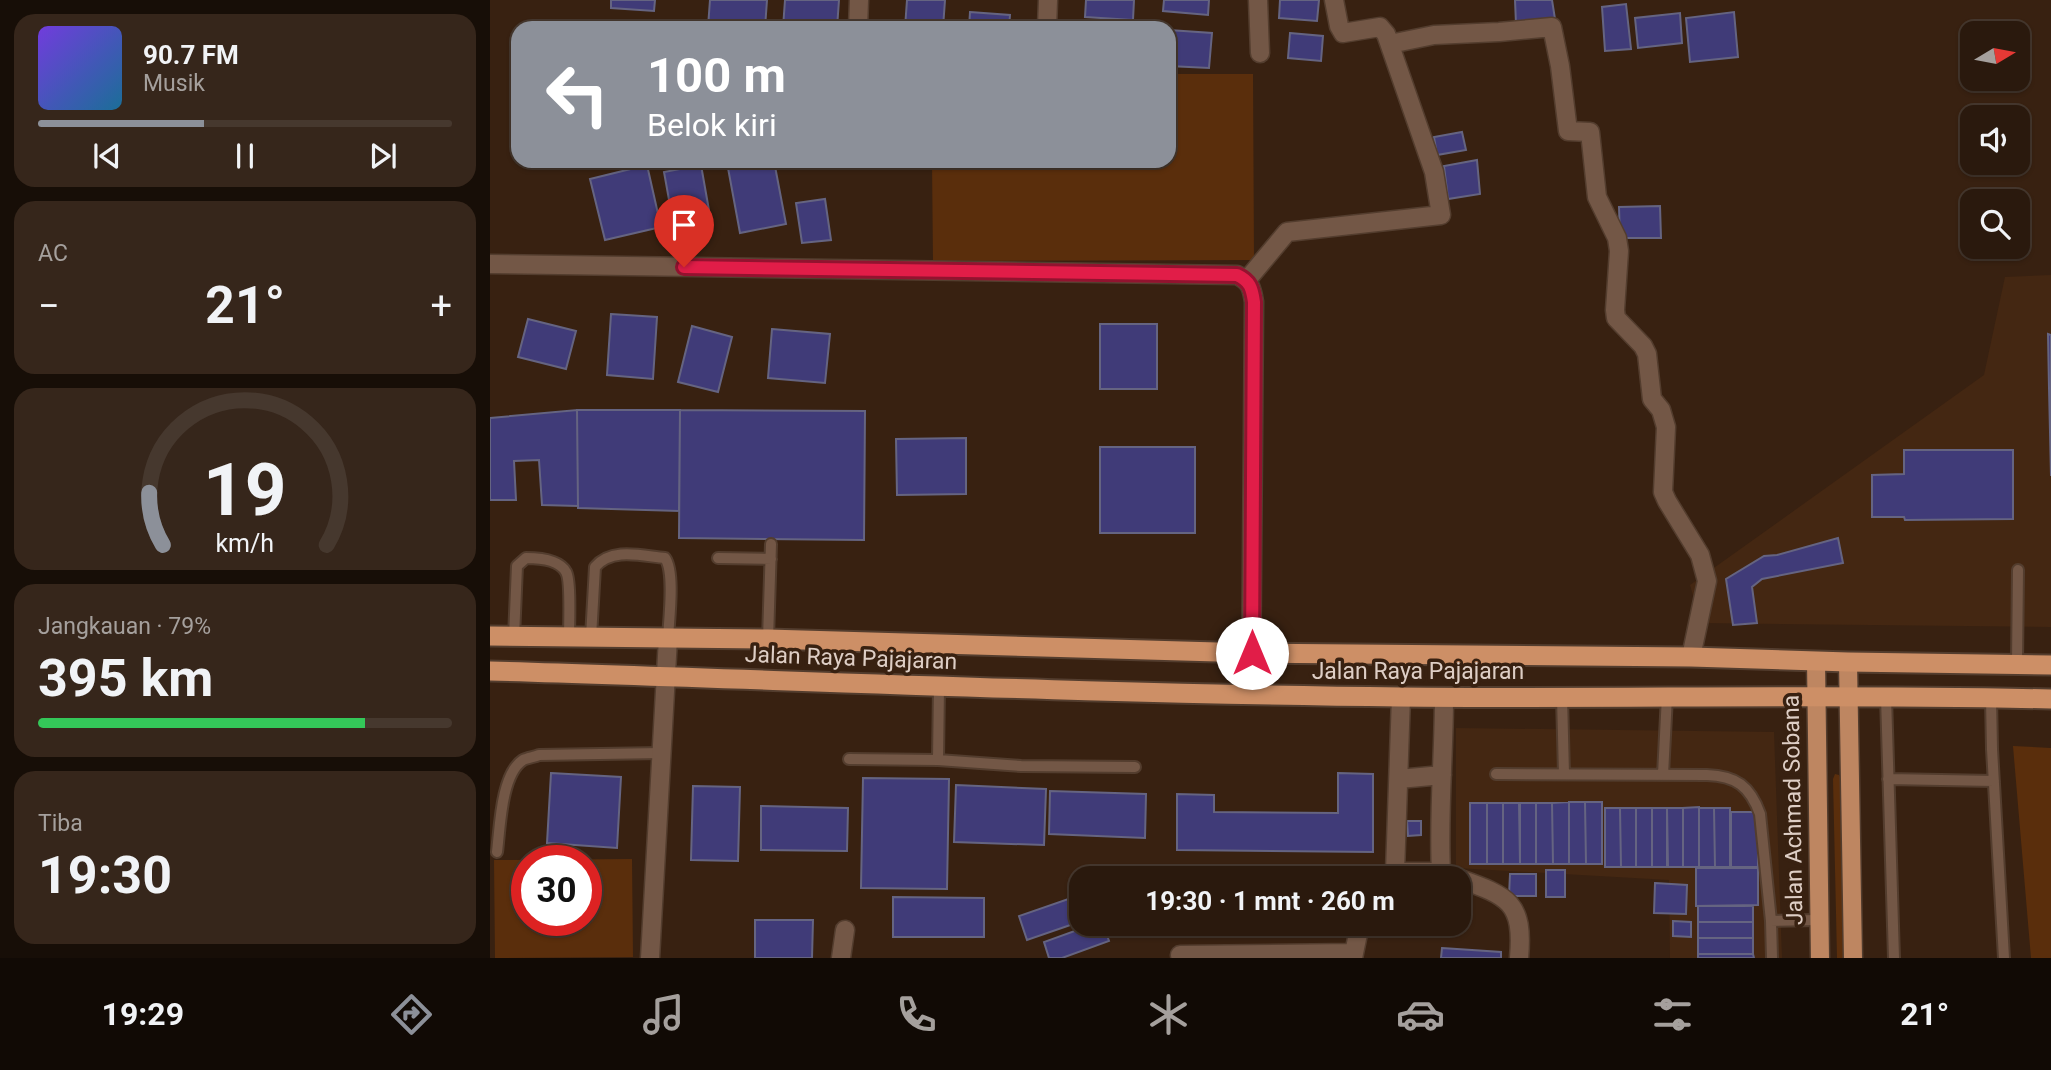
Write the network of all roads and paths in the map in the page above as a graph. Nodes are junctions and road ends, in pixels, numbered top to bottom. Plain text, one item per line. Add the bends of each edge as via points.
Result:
1 (859, 0) edge
2 (1048, 0) edge
3 (1258, 0) edge
4 (1334, 0) edge
5 (858, 21) edge
6 (1047, 21) edge
7 (1390, 44) junction
8 (1259, 53) dead end
9 (490, 264) edge
10 (1247, 280) junction
11 (771, 544) dead end
12 (718, 558) dead end
13 (771, 559) junction
14 (2018, 570) dead end
15 (490, 636) edge
16 (514, 637) junction
17 (569, 637) junction
18 (591, 637) junction
19 (668, 638) junction
20 (768, 639) junction
21 (1252, 653) junction
22 (1691, 657) junction
23 (1816, 661) junction
24 (1848, 663) junction
25 (2017, 664) junction
26 (2051, 665) edge
27 (490, 671) edge
28 (666, 676) junction
29 (939, 686) junction
30 (1251, 694) junction
31 (1444, 696) junction
32 (1667, 696) junction
33 (1816, 696) junction
34 (1401, 697) junction
35 (1562, 697) junction
36 (1848, 697) junction
37 (1886, 697) junction
38 (1991, 698) junction
39 (2051, 699) edge
40 (662, 753) junction
41 (849, 759) dead end
42 (938, 760) junction
43 (1135, 767) dead end
44 (1496, 774) dead end
45 (1564, 774) junction
46 (1443, 775) junction
47 (1663, 775) junction
48 (1399, 779) junction
49 (1888, 779) junction
50 (1994, 781) junction
51 (496, 852) dead end
52 (1391, 866) edge
53 (1441, 866) edge
54 (1471, 883) edge
55 (1818, 919) junction
56 (1772, 921) junction
57 (845, 930) dead end
58 (1357, 936) edge
59 (1180, 955) dead end
60 (1353, 955) edge
61 (650, 958) edge
62 (841, 958) edge
63 (1519, 958) edge
64 (1772, 958) edge
65 (1820, 958) edge
66 (1853, 958) edge
67 (1894, 958) edge
68 (2004, 958) edge

1 - 5 street
2 - 6 street
3 - 8 street
4 - 7 street via 1343,33 1380,27
7 - 10 street via 1434,172 1441,215 1287,232
7 - 22 street via 1434,35 1552,27 1568,131 1590,132 1597,197 1617,238 1616,318 1647,354 1652,399 1666,427 1663,492 1705,567 1707,581
9 - 10 street via 1237,275
10 - 21 street via 1254,302
11 - 13 lane
12 - 13 lane
13 - 20 lane
14 - 25 lane
15 - 16 highway, Jalan Raya Pajajaran
16 - 17 highway, Jalan Raya Pajajaran
16 - 17 lane via 517,566 526,558 560,565 567,573
17 - 18 highway, Jalan Raya Pajajaran
18 - 19 highway, Jalan Raya Pajajaran
18 - 19 lane via 595,567 602,559 618,554 665,558 669,564
19 - 20 highway, Jalan Raya Pajajaran
19 - 28 street
20 - 21 highway, Jalan Raya Pajajaran
21 - 22 highway, Jalan Raya Pajajaran
21 - 30 street
22 - 23 highway, Jalan Raya Pajajaran
23 - 24 highway, Jalan Raya Pajajaran
23 - 33 main road, Jalan Achmad Sobana
24 - 25 highway, Jalan Raya Pajajaran
24 - 36 main road
25 - 26 highway, Jalan Raya Pajajaran
27 - 28 highway, Jalan Raya Pajajaran
28 - 29 highway, Jalan Raya Pajajaran
28 - 40 street
29 - 30 highway, Jalan Raya Pajajaran
29 - 42 lane
30 - 34 highway, Jalan Raya Pajajaran
31 - 34 highway, Jalan Raya Pajajaran
31 - 35 highway, Jalan Raya Pajajaran
31 - 46 street
32 - 33 highway, Jalan Raya Pajajaran
32 - 35 highway, Jalan Raya Pajajaran
32 - 47 lane
33 - 36 highway, Jalan Raya Pajajaran
33 - 55 main road, Jalan Achmad Sobana
34 - 48 street
35 - 45 lane
36 - 37 highway, Jalan Raya Pajajaran
36 - 66 main road
37 - 38 highway, Jalan Raya Pajajaran
37 - 49 lane
38 - 39 highway, Jalan Raya Pajajaran
38 - 50 lane
40 - 51 lane via 539,755 522,761 506,788
40 - 61 street
41 - 42 lane
42 - 43 lane
44 - 45 lane
45 - 47 lane
46 - 48 street
46 - 53 street
47 - 56 lane via 1721,776 1734,779 1751,794 1763,826
48 - 52 street
49 - 50 lane
49 - 67 lane
50 - 68 lane
54 - 63 street via 1507,901 1519,919
55 - 56 lane
55 - 65 main road, Jalan Achmad Sobana
56 - 64 lane
57 - 62 street
58 - 60 street
59 - 60 street

